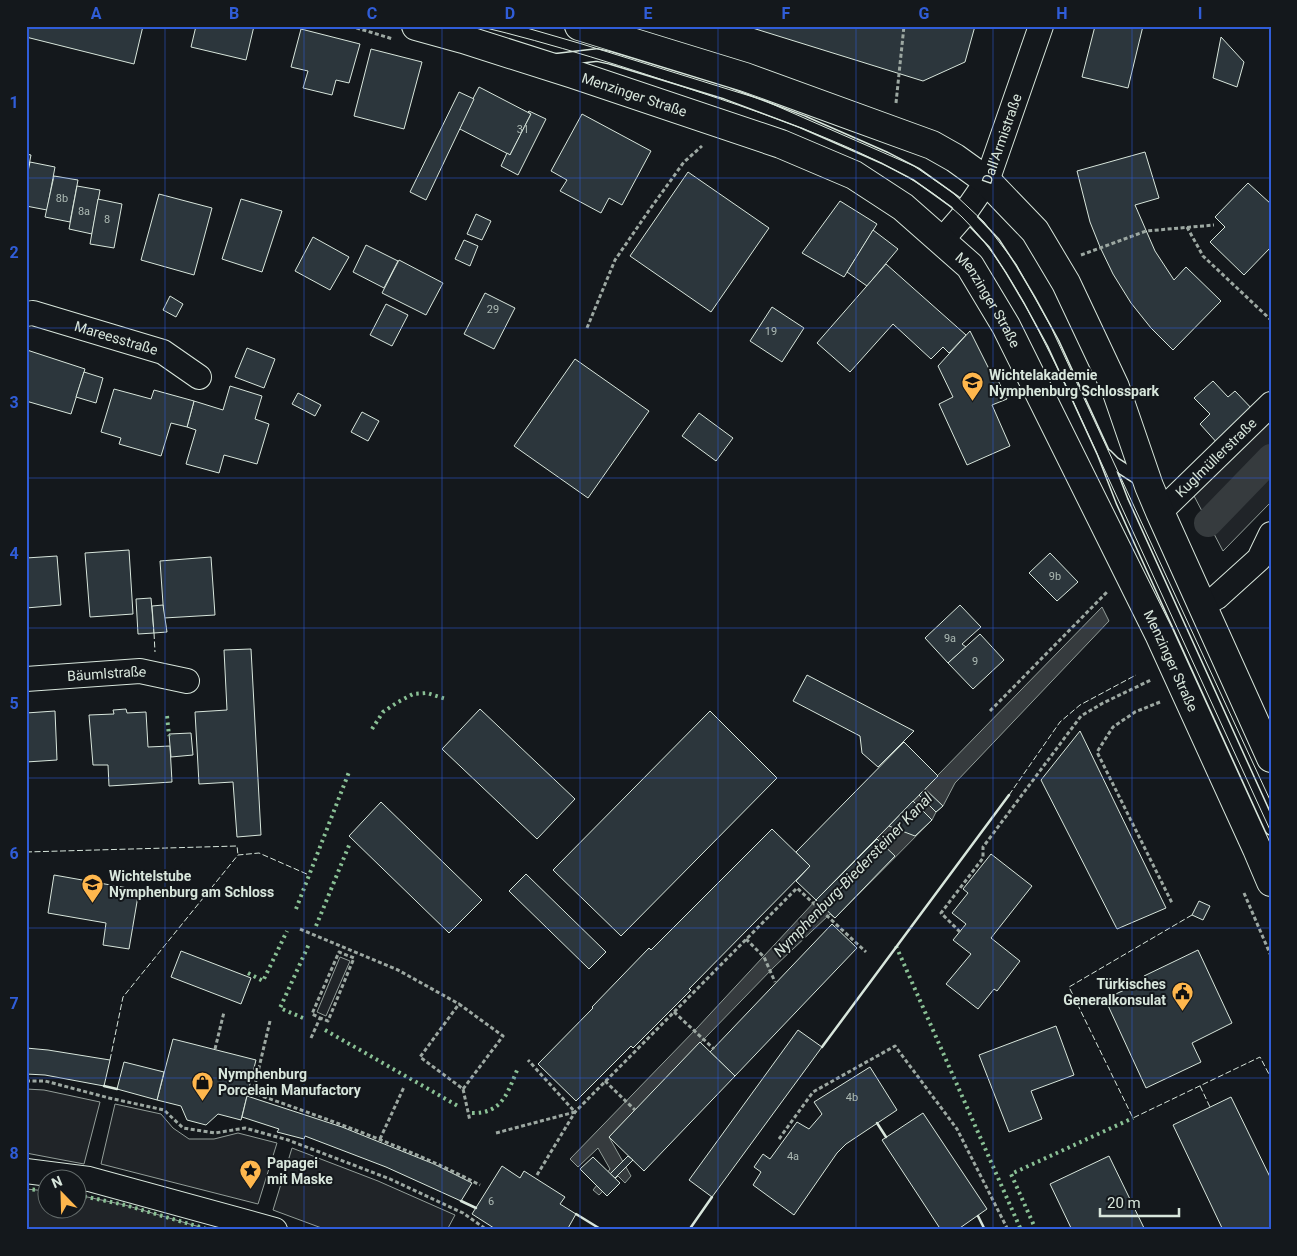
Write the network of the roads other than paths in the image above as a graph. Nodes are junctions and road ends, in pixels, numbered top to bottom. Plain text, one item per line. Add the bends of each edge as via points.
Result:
1 (579, 26) edge
2 (1040, 26) edge
3 (405, 33) edge
4 (533, 61) junction
5 (724, 70) junction
6 (748, 101) junction
7 (987, 181) junction
8 (965, 212) junction
9 (942, 240) junction
10 (26, 314) edge
11 (199, 378) dead end
12 (1271, 404) edge
13 (1103, 452) junction
14 (1149, 486) junction
15 (1160, 512) junction
16 (1271, 534) edge
17 (1202, 605) junction
18 (26, 679) edge
19 (186, 681) dead end
20 (1271, 758) edge
21 (1271, 829) edge
22 (1271, 882) edge
23 (26, 1171) edge
24 (275, 1230) edge

1 - 5 main road
2 - 7 street, Dall'Armistraße
3 - 4 main road, Menzinger Straße via 463,39
4 - 6 lane via 597,55
4 - 9 main road, Menzinger Straße via 781,144 854,175 903,207
5 - 6 lane
5 - 7 main road via 932,145
6 - 8 lane via 850,142 916,174
7 - 8 street, Dall'Armistraße
7 - 14 main road via 1035,231 1066,283 1115,387
8 - 9 street, Dall'Armistraße
8 - 13 lane via 994,243 1021,285 1053,343
9 - 22 main road, Menzinger Straße via 970,266 1006,326 1160,634
10 - 11 street, Mareesstraße via 33,313 163,352
12 - 15 street, Kuglmüllerstraße
13 - 14 lane
13 - 21 lane via 1122,501
14 - 15 main road
15 - 17 main road
16 - 17 street via 1259,559 1217,597
17 - 20 main road
18 - 19 street, Bäumlstraße via 140,672
23 - 24 street via 89,1179

